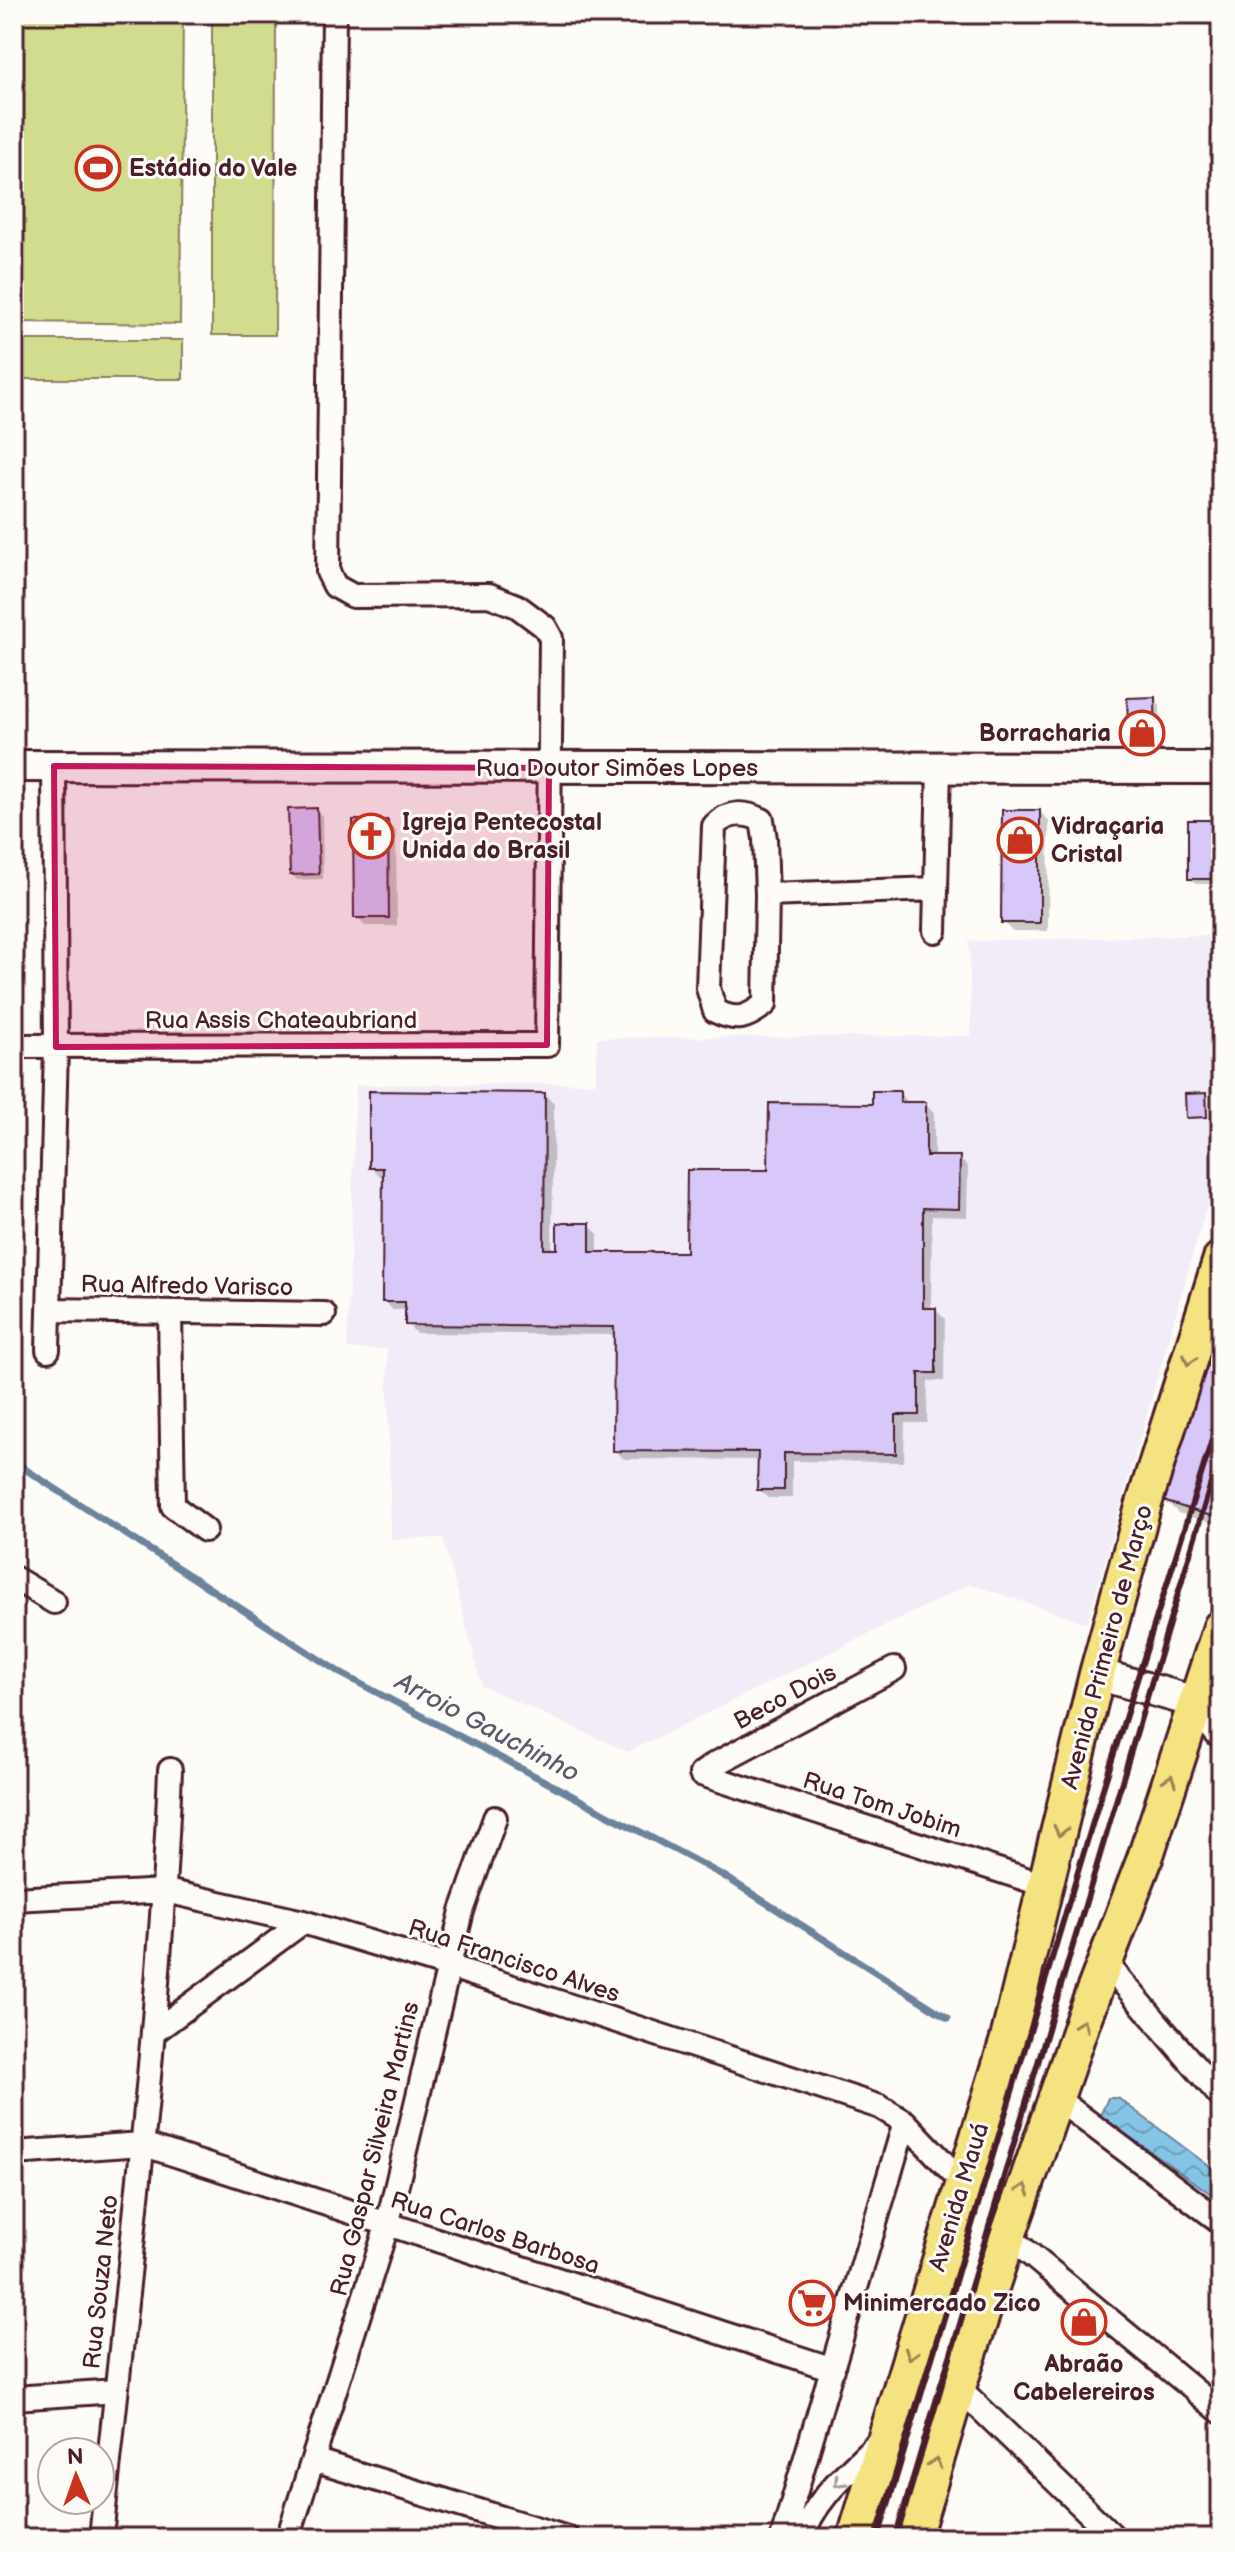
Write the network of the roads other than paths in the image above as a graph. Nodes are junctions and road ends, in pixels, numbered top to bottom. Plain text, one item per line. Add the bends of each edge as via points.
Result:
1 (334, 14) edge
2 (14, 766) edge
3 (54, 766) junction
4 (939, 767) junction
5 (549, 768) junction
6 (1221, 768) edge
7 (936, 889) junction
8 (767, 895) junction
9 (935, 931) dead end
10 (14, 1046) edge
11 (56, 1047) junction
12 (1221, 1259) edge
13 (49, 1310) junction
14 (170, 1312) junction
15 (324, 1314) dead end
16 (48, 1350) dead end
17 (205, 1530) dead end
18 (14, 1578) edge
19 (54, 1602) dead end
20 (1221, 1627) edge
21 (894, 1669) dead end
22 (1097, 1674) junction
23 (1195, 1702) junction
24 (1221, 1733) edge
25 (170, 1770) dead end
26 (701, 1774) joint
27 (495, 1818) dead end
28 (1047, 1886) junction
29 (166, 1891) junction
30 (14, 1899) edge
31 (303, 1922) junction
32 (1106, 1963) junction
33 (448, 1966) junction
34 (154, 2032) junction
35 (1008, 2039) joint
36 (1221, 2097) edge
37 (1056, 2098) junction
38 (905, 2122) junction
39 (142, 2144) junction
40 (14, 2153) edge
41 (963, 2183) junction
42 (1221, 2222) edge
43 (387, 2226) junction
44 (1008, 2236) junction
45 (833, 2369) junction
46 (958, 2387) junction
47 (116, 2391) junction
48 (14, 2398) edge
49 (1221, 2412) edge
50 (887, 2433) junction
51 (313, 2460) junction
52 (101, 2538) edge
53 (288, 2538) edge
54 (567, 2538) edge
55 (782, 2538) edge
56 (802, 2538) edge
57 (855, 2538) edge
58 (913, 2538) edge
59 (1115, 2538) edge

1 - 5 street via 328,572 335,586 353,596 489,595 517,606 545,627 551,638
2 - 3 main road, Rua Doutor Simões Lopes
3 - 5 main road, Rua Doutor Simões Lopes
3 - 11 street
4 - 5 main road, Rua Doutor Simões Lopes
4 - 6 main road, Rua Doutor Simões Lopes
4 - 7 street
5 - 11 street, Rua Assis Chateaubriand via 547,1045
7 - 8 street
7 - 9 street
8 - 8 street via 765,1004 749,1016 725,1016 715,1011 708,988 714,826 719,821 748,814 762,820
10 - 11 street, Rua Assis Chateaubriand
11 - 13 street
12 -> 22 main road, Avenida Primeiro de Março
13 - 14 street, Rua Alfredo Varisco
13 - 16 street
14 - 15 street, Rua Alfredo Varisco
14 - 17 street via 173,1506
18 - 19 street
20 - 23 main road
21 - 26 street, Beco Dois
22 - 23 main road
22 -> 28 main road, Avenida Primeiro de Março
23 - 24 main road
32 -> 23 main road
25 - 29 street, Rua Souza Neto
26 - 28 street, Rua Tom Jobim
27 - 33 street, Rua Gaspar Silveira Martins
28 - 35 main road, Avenida Primeiro de Março
29 - 30 street, Rua Francisco Alves
29 - 31 street, Rua Francisco Alves
29 - 34 street, Rua Souza Neto
31 - 33 street, Rua Francisco Alves
31 - 34 street
32 - 36 street
37 -> 32 main road
33 - 38 street, Rua Francisco Alves via 880,2107
33 - 43 street, Rua Gaspar Silveira Martins
34 - 39 street, Rua Souza Neto
35 - 41 main road, Avenida Mauá
37 - 42 street
44 -> 37 main road
38 - 41 street, Rua Francisco Alves
38 - 45 street
39 - 40 street
39 - 43 street, Rua Carlos Barbosa
39 - 47 street, Rua Souza Neto
41 -> 50 main road, Avenida Mauá
43 - 45 street, Rua Carlos Barbosa
43 - 51 street, Rua Gaspar Silveira Martins
44 - 46 main road
44 - 49 street
45 - 55 street
58 -> 46 main road
46 - 59 street
47 - 48 street
47 - 52 street, Rua Souza Neto
50 -> 56 street via 825,2496
50 - 57 main road, Avenida Mauá
51 - 53 street, Rua Gaspar Silveira Martins
51 - 54 street

